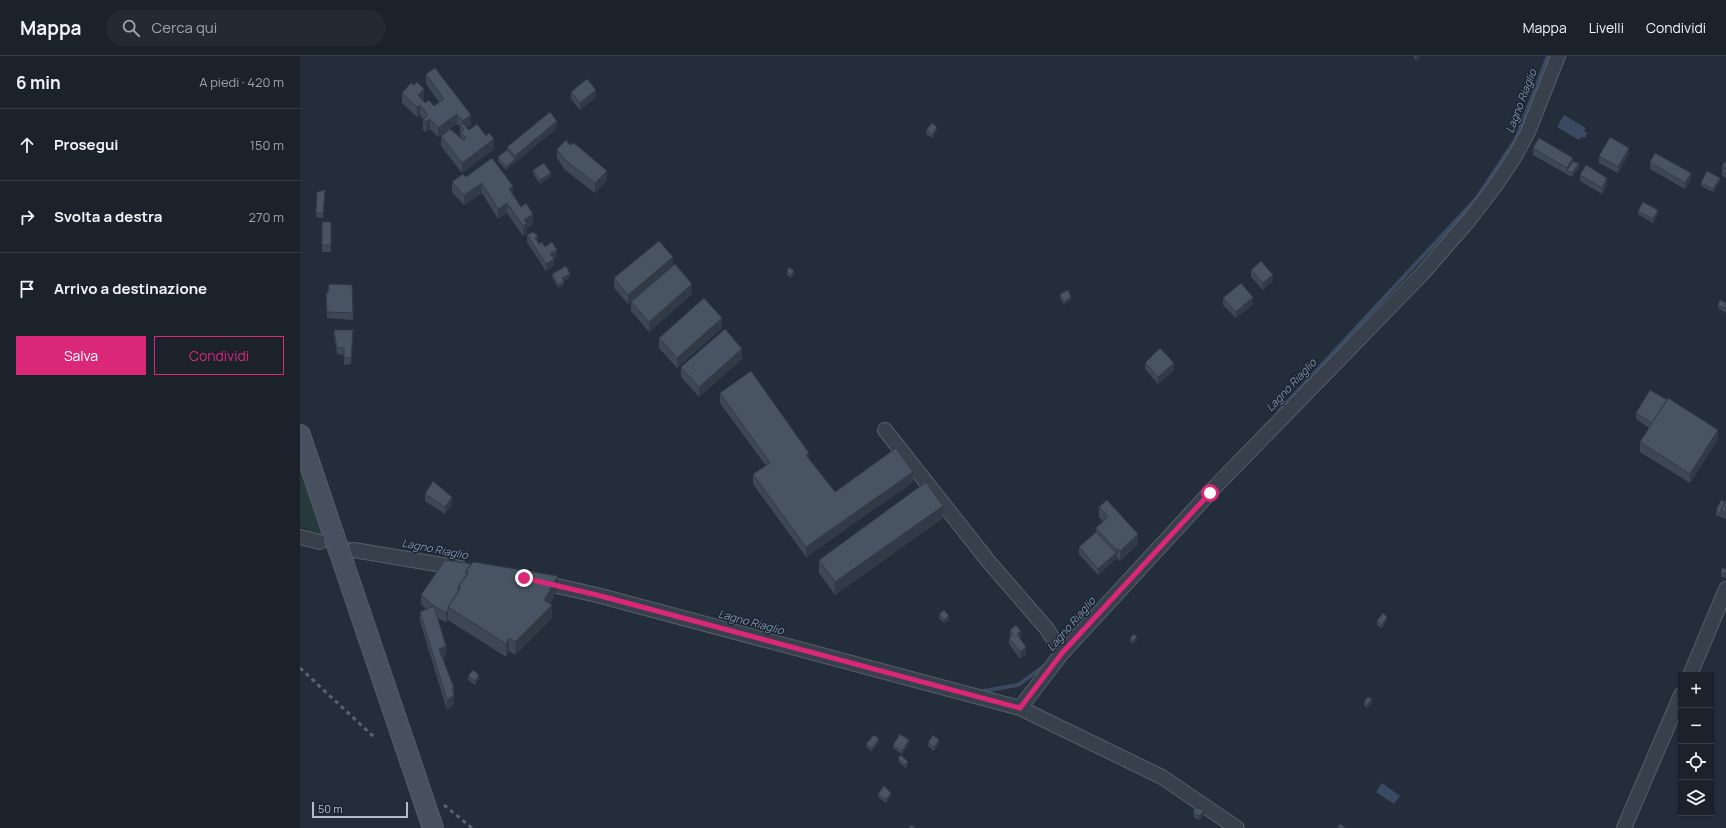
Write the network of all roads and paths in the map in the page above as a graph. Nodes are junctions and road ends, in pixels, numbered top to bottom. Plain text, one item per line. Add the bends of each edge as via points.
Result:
1 (1558, 56) edge
2 (885, 430) dead end
3 (300, 435) edge
4 (300, 537) edge
5 (327, 539) junction
6 (348, 556) junction
7 (470, 569) edge
8 (524, 578) edge
9 (1726, 589) edge
10 (1062, 653) junction
11 (1691, 672) edge
12 (1678, 702) edge
13 (1020, 708) junction
14 (433, 828) edge
15 (1237, 828) edge
16 (1624, 828) edge

1 - 10 street via 1528,132 1515,156 1469,220 1422,274 1210,493
2 - 10 street via 989,562 1047,629
3 - 5 main road
4 - 5 street
5 - 6 main road, bridge
6 - 7 street
6 - 14 main road
8 - 13 street via 597,595
9 - 11 street
10 - 13 street
12 - 16 street
13 - 15 street via 1162,777

